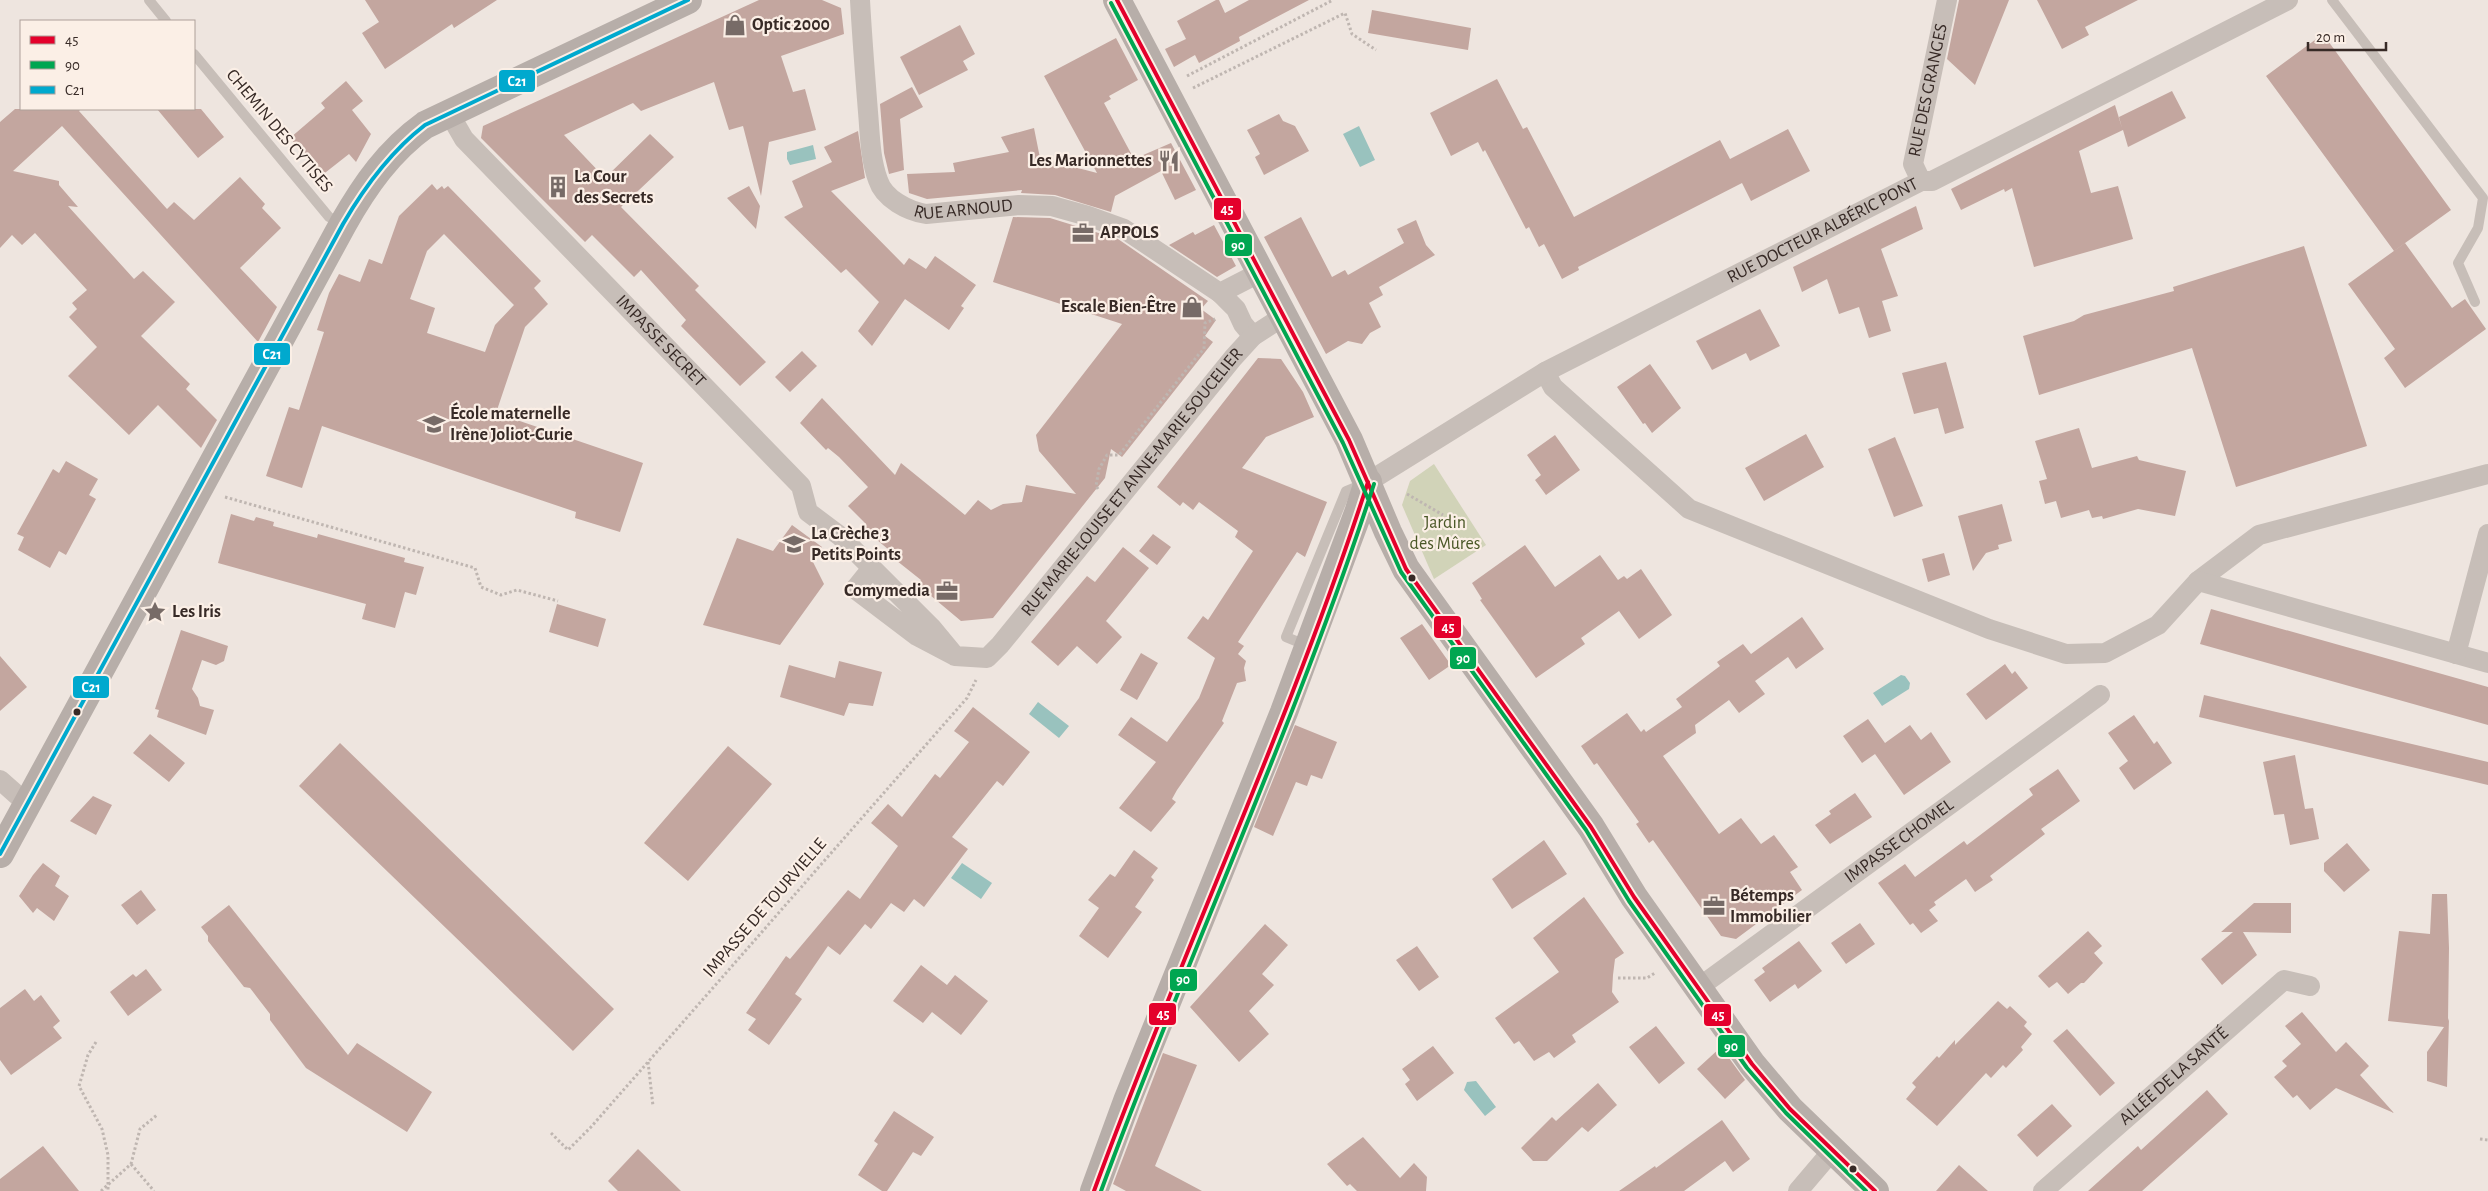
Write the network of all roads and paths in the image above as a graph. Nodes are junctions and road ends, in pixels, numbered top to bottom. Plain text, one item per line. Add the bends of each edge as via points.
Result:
1 (149, 0) edge
2 (688, 0) edge
3 (860, 0) edge
4 (1117, 0) edge
5 (1333, 0) edge
6 (1947, 0) edge
7 (2288, 0) edge
8 (2332, 0) edge
9 (165, 20) edge
10 (1376, 50) dead end
11 (195, 55) edge
12 (1182, 79) dead end
13 (1189, 90) dead end
14 (449, 113) junction
15 (1920, 181) junction
16 (343, 224) junction
17 (1261, 272) junction
18 (1220, 293) junction
19 (2475, 302) dead end
20 (1221, 316) dead end
21 (1284, 316) junction
22 (1253, 336) junction
23 (1545, 372) junction
24 (2488, 474) edge
25 (1368, 482) junction
26 (1100, 491) dead end
27 (1407, 494) dead end
28 (219, 495) dead end
29 (1443, 515) dead end
30 (2488, 534) edge
31 (872, 568) junction
32 (2198, 580) junction
33 (558, 601) dead end
34 (2456, 654) junction
35 (955, 656) junction
36 (987, 658) junction
37 (2488, 663) edge
38 (2100, 695) dead end
39 (0, 780) edge
40 (29, 802) junction
41 (0, 854) edge
42 (1659, 970) dead end
43 (1618, 978) dead end
44 (2310, 986) dead end
45 (1698, 988) junction
46 (96, 1042) dead end
47 (648, 1062) junction
48 (653, 1106) dead end
49 (157, 1115) dead end
50 (551, 1133) dead end
51 (2480, 1139) dead end
52 (2488, 1140) edge
53 (1832, 1151) junction
54 (131, 1164) junction
55 (108, 1186) junction
56 (101, 1191) edge
57 (108, 1191) edge
58 (154, 1191) edge
59 (1094, 1191) edge
60 (1798, 1191) edge
61 (1875, 1191) edge
62 (2043, 1191) edge

1 - 9 lane
2 - 14 main road
3 - 18 street, RUE ARNOUD via 871,154 878,182 899,204 926,214 1019,205 1052,206 1124,229
4 - 17 main road
5 - 12 path
6 - 15 street, RUE DES GRANGES via 1913,164
7 - 15 street, RUE DOCTEUR ALBÉRIC PONT via 1932,181
8 - 19 lane via 2483,198 2478,228 2458,263
10 - 13 path via 1352,34 1345,13
11 - 16 lane, CHEMIN DES CYTISES via 329,217
14 - 16 main road via 403,141 360,193
14 - 31 street, IMPASSE SECRET via 464,138 802,486 808,512 840,536
15 - 23 street, RUE DOCTEUR ALBÉRIC PONT
16 - 40 main road
17 - 18 street
17 - 21 main road
18 - 22 street, RUE ARNOUD via 1236,309
20 - 26 path via 1204,323 1204,349 1119,455 1107,455 1099,469 1096,486
21 - 22 street, RUE MARIE-LOUISE ET ANNE-MARIE SOUCELIER
21 - 25 main road
22 - 36 street, RUE MARIE-LOUISE ET ANNE-MARIE SOUCELIER
23 - 25 street, RUE DOCTEUR ALBÉRIC PONT
23 - 32 street via 1553,387 1689,510 1989,628 2066,654 2105,653 2158,624
24 - 32 street via 2260,535
25 - 45 main road via 1406,569 1591,827 1634,897
25 - 59 main road via 1309,646
27 - 29 path
28 - 33 path via 475,568 481,587 501,595 517,590
30 - 34 street
31 - 35 street, IMPASSE SECRET
31 - 35 street via 855,589 917,636
32 - 34 street
34 - 37 street
35 - 36 street
36 - 47 path, IMPASSE DE TOURVIELLE via 967,698
38 - 45 street, IMPASSE CHOMEL
39 - 40 street
40 - 41 main road
42 - 43 path via 1647,978
44 - 62 street, ALLÉE DE LA SANTÉ via 2284,980
45 - 53 main road via 1753,1065 1790,1109
46 - 55 path via 88,1055 79,1086 102,1129 108,1155
47 - 48 path
47 - 50 path, IMPASSE DE TOURVIELLE via 568,1150
49 - 54 path via 140,1129
51 - 52 path
53 - 60 street
53 - 61 main road
54 - 55 path
54 - 58 path
55 - 56 path
55 - 57 path

